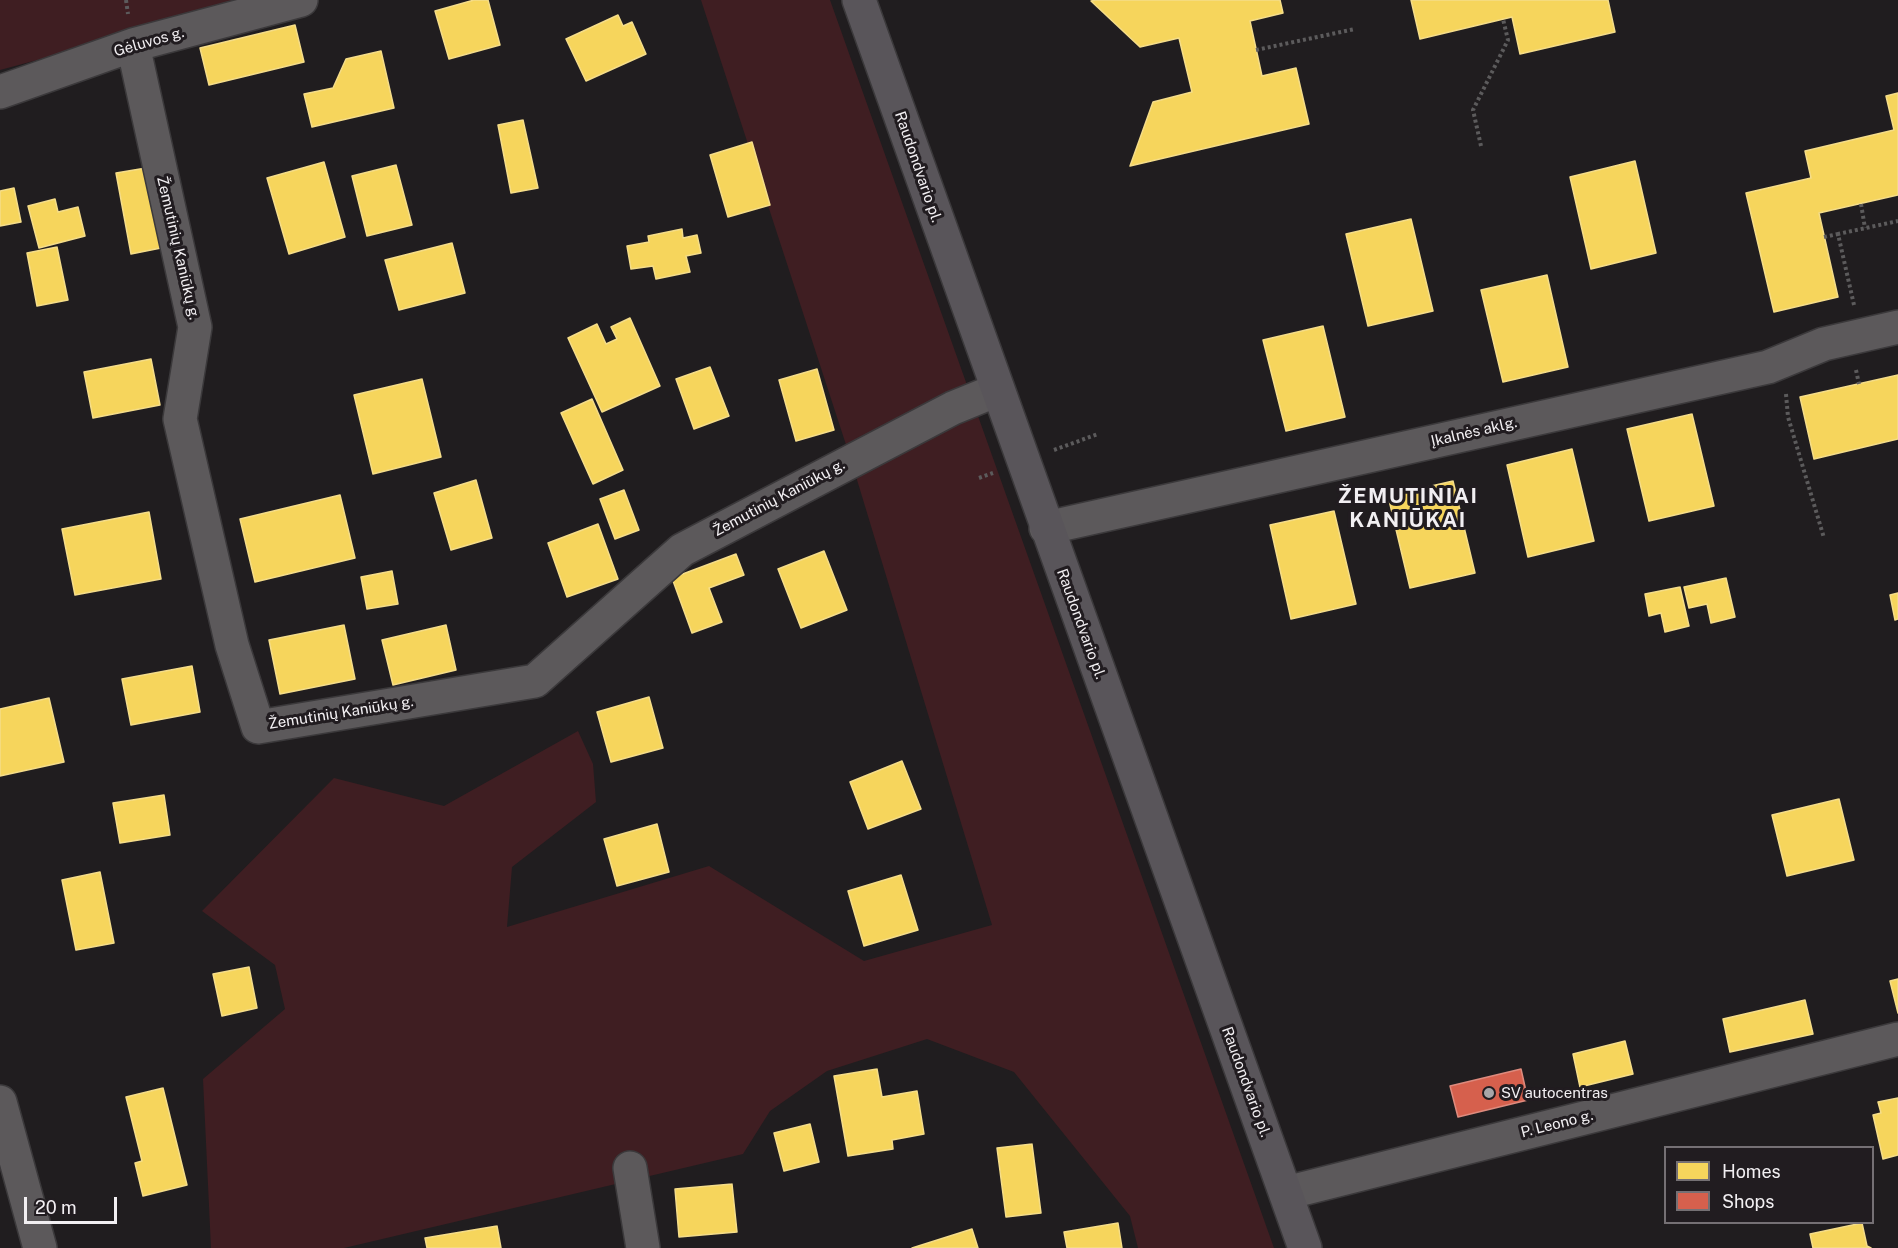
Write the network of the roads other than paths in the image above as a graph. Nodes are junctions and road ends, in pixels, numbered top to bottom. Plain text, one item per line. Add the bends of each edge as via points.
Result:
1 (301, 0) edge
2 (859, 0) edge
3 (133, 45) junction
4 (0, 92) edge
5 (1898, 327) edge
6 (997, 390) junction
7 (1046, 528) junction
8 (1898, 1039) edge
9 (0, 1102) edge
10 (630, 1168) dead end
11 (1286, 1193) junction
12 (40, 1248) edge
13 (643, 1248) edge
14 (1305, 1248) edge

1 - 3 street, Gėluvos g.
2 - 6 main road, Raudondvario pl.
3 - 4 street, Gėluvos g.
3 - 6 street, Žemutinių Kaniūkų g. via 195,327 180,419 232,645 258,727 535,681 682,550 953,408
5 - 7 street, Įkalnės aklg. via 1824,344 1768,367
6 - 7 main road, Raudondvario pl.
7 - 11 main road, Raudondvario pl.
8 - 11 street, P. Leono g.
9 - 12 street
10 - 13 street
11 - 14 main road, Raudondvario pl.

